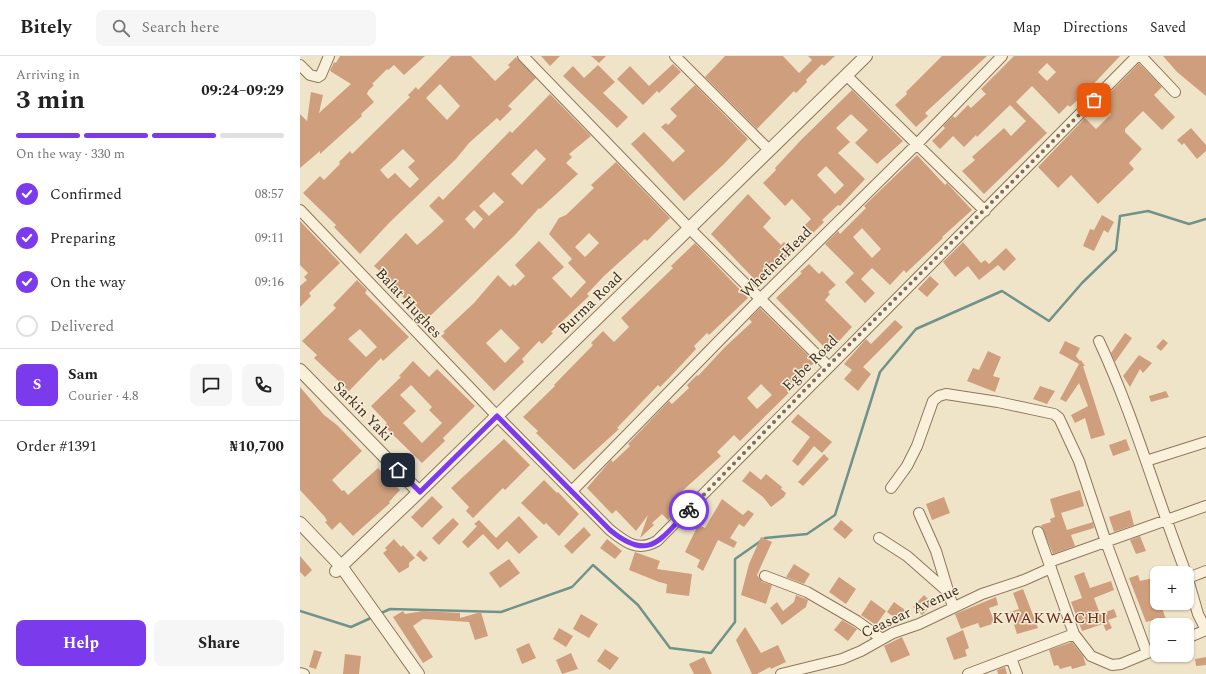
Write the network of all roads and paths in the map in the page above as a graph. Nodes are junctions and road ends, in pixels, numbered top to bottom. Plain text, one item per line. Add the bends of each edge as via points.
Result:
1 (329, 56) edge
2 (523, 56) edge
3 (675, 56) edge
4 (866, 56) edge
5 (1002, 56) edge
6 (1137, 56) edge
7 (1141, 56) edge
8 (300, 65) edge
9 (846, 75) junction
10 (1175, 92) dead end
11 (917, 144) junction
12 (769, 150) junction
13 (300, 210) edge
14 (985, 211) junction
15 (689, 228) junction
16 (761, 298) junction
17 (1099, 341) dead end
18 (828, 366) junction
19 (300, 370) edge
20 (497, 416) junction
21 (1206, 442) edge
22 (1146, 462) junction
23 (891, 488) dead end
24 (572, 491) junction
25 (420, 492) junction
26 (1206, 506) edge
27 (919, 513) dead end
28 (1166, 521) junction
29 (300, 523) edge
30 (1038, 532) dead end
31 (300, 533) edge
32 (879, 538) dead end
33 (1106, 542) junction
34 (1050, 565) junction
35 (1184, 566) edge
36 (338, 569) junction
37 (1206, 571) edge
38 (1194, 574) edge
39 (764, 576) dead end
40 (949, 593) junction
41 (1194, 600) edge
42 (953, 607) junction
43 (374, 619) junction
44 (1206, 630) edge
45 (1074, 634) junction
46 (1194, 635) edge
47 (882, 639) junction
48 (1150, 652) edge
49 (1147, 653) junction
50 (1011, 658) junction
51 (300, 673) edge
52 (304, 674) edge
53 (410, 674) edge
54 (418, 674) edge
55 (780, 674) edge
56 (968, 674) edge
57 (1017, 674) edge

1 - 8 street via 318,77 310,75
2 - 15 street
3 - 12 street
4 - 9 street, Burma Road
5 - 11 street, WhetherHead
6 - 14 street, Egbe Road
7 - 10 street
9 - 11 street
9 - 12 street, Burma Road
11 - 14 street
11 - 16 street, WhetherHead
12 - 15 street, Burma Road
13 - 20 street, Balat Hughes
14 - 18 street, Egbe Road
15 - 16 street
15 - 20 street, Burma Road
16 - 18 street
16 - 24 street, WhetherHead
17 - 22 street via 1119,384
18 - 24 street, Egbe Road via 657,542 639,546 622,540
19 - 25 street, Sarkin Yaki
20 - 24 street, Egbe Road
20 - 25 street, Burma Road
21 - 22 street
22 - 28 street
23 - 33 street via 907,466 917,446 933,401 941,395 998,402 1054,414 1062,422 1079,461
25 - 36 street, Burma Road
26 - 28 street, Ceasear Avenue
27 - 40 street via 936,551
28 - 33 street, Ceasear Avenue
28 - 35 street
29 - 36 street
30 - 34 street
31 - 36 street
32 - 40 street via 919,566
33 - 34 street, Ceasear Avenue
33 - 49 street
34 - 42 street, Ceasear Avenue via 1024,580
34 - 45 street
36 - 43 street
37 - 38 street
39 - 47 street via 808,592
40 - 42 street
41 - 44 street
42 - 47 street, Ceasear Avenue
43 - 53 street
43 - 54 street
44 - 46 street
45 - 49 street via 1091,656 1112,665
45 - 50 street
47 - 55 street, Ceasear Avenue via 842,659
48 - 49 street
50 - 56 street
50 - 57 street
51 - 52 street

